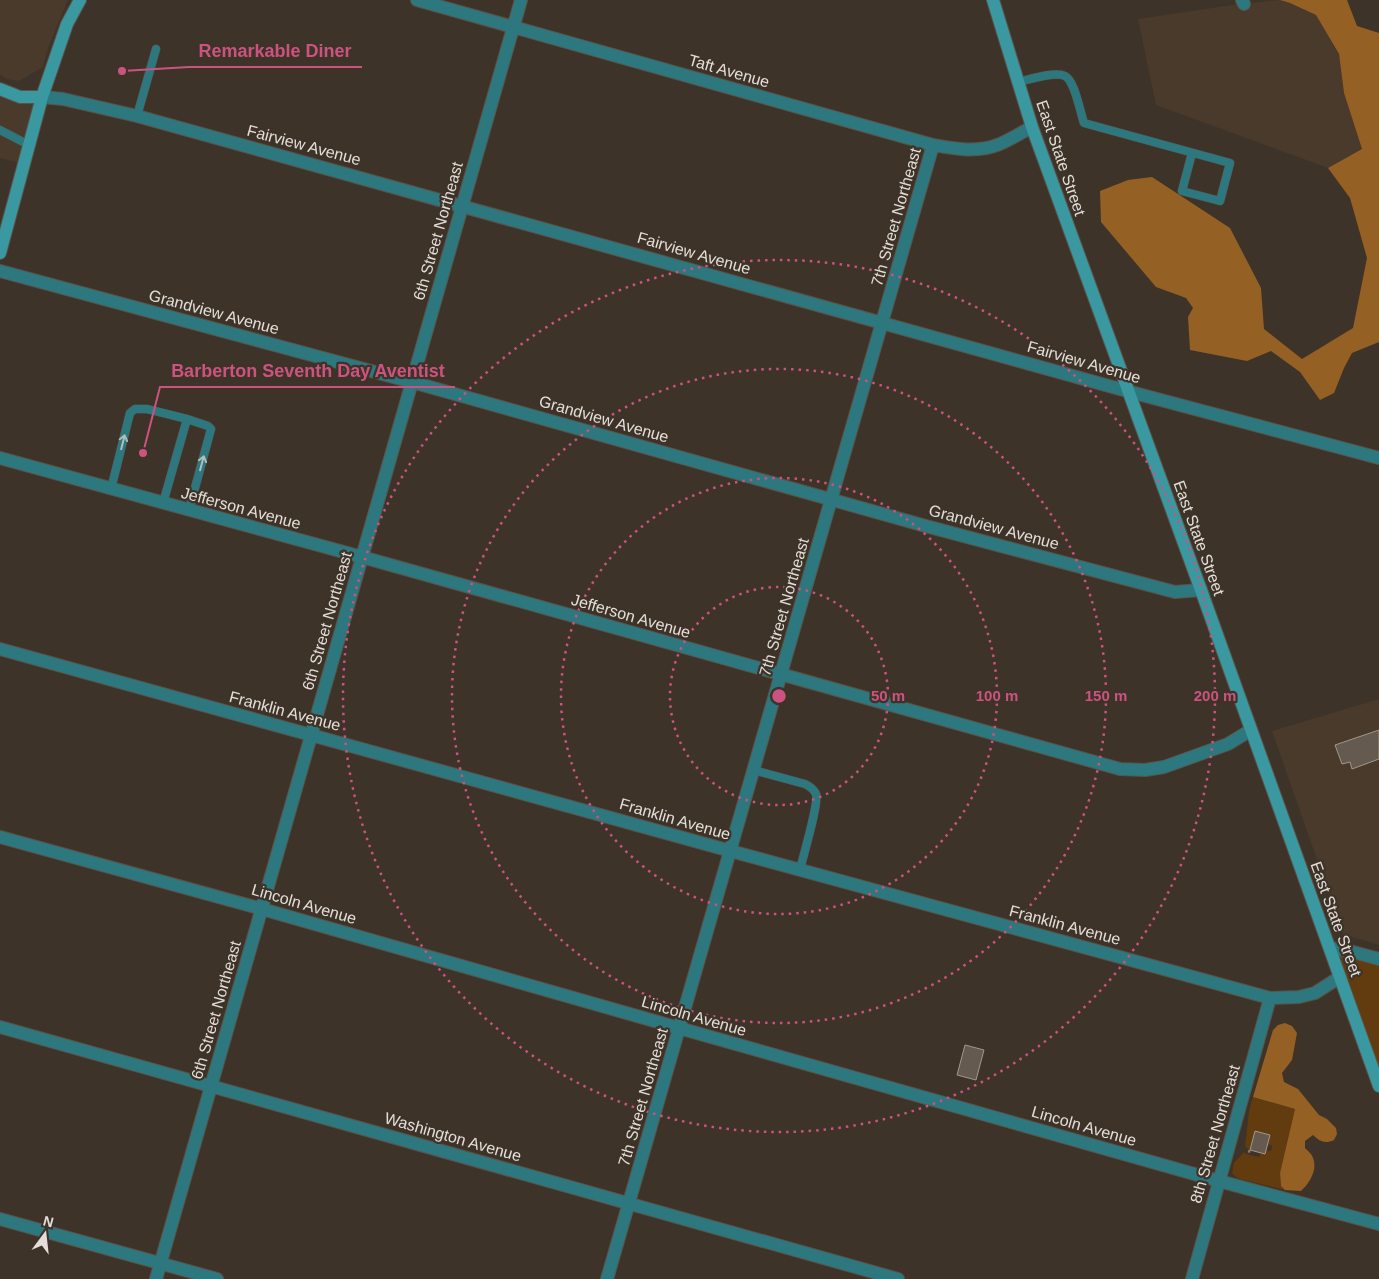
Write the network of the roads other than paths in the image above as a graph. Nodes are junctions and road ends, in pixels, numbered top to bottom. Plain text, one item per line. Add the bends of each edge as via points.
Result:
1 (80, 0) edge
2 (417, 0) edge
3 (520, 0) edge
4 (993, 0) edge
5 (513, 28) junction
6 (156, 49) dead end
7 (1018, 82) junction
8 (0, 89) edge
9 (42, 97) junction
10 (137, 116) junction
11 (1032, 128) junction
12 (0, 130) edge
13 (29, 145) junction
14 (933, 145) junction
15 (1192, 153) junction
16 (462, 206) junction
17 (0, 253) edge
18 (0, 271) edge
19 (882, 322) junction
20 (412, 382) junction
21 (1127, 391) junction
22 (187, 419) junction
23 (0, 458) edge
24 (1379, 458) edge
25 (111, 489) junction
26 (831, 499) junction
27 (163, 503) junction
28 (189, 510) junction
29 (362, 557) junction
30 (1201, 590) junction
31 (0, 648) edge
32 (781, 675) junction
33 (1251, 730) junction
34 (311, 735) junction
35 (753, 770) junction
36 (0, 838) edge
37 (730, 851) junction
38 (800, 870) junction
39 (262, 909) junction
40 (1330, 948) junction
41 (1379, 959) edge
42 (1340, 977) junction
43 (1270, 998) junction
44 (0, 1027) edge
45 (679, 1028) junction
46 (211, 1086) junction
47 (1379, 1086) edge
48 (1219, 1181) junction
49 (629, 1203) junction
50 (0, 1219) edge
51 (1379, 1224) edge
52 (161, 1264) junction
53 (156, 1279) edge
54 (217, 1279) edge
55 (607, 1279) edge
56 (898, 1279) edge
57 (1192, 1279) edge

1 - 9 street via 67,24
2 - 5 street, Taft Avenue
3 - 5 street, 6th Street Northeast
4 - 7 street, East State Street
5 - 14 street, Taft Avenue
5 - 16 street, 6th Street Northeast
6 - 10 lane
7 - 11 street, East State Street
7 - 15 lane via 1065,76 1072,84 1084,123
8 - 9 street, Fairview Avenue via 20,97
9 - 10 street, Fairview Avenue
9 - 13 street
10 - 16 street, Fairview Avenue
11 - 14 street, Taft Avenue via 984,149 958,150
11 - 21 street, East State Street
12 - 13 lane
13 - 17 street
14 - 19 street, 7th Street Northeast
15 - 15 lane via 1230,163 1220,201 1182,191
16 - 19 street, Fairview Avenue
16 - 20 street, 6th Street Northeast
18 - 20 street, Grandview Avenue
19 - 21 street, Fairview Avenue
19 - 26 street, 7th Street Northeast
20 - 26 street, Grandview Avenue
20 - 29 street, 6th Street Northeast
21 - 24 street, Fairview Avenue
21 - 30 street, East State Street
25 -> 22 lane via 130,413 135,409 147,409
22 - 27 lane
28 -> 22 lane via 211,429
23 - 25 street, Jefferson Avenue
25 - 27 street, Jefferson Avenue
26 - 30 street, Grandview Avenue via 1175,592
26 - 32 street, 7th Street Northeast
27 - 28 street, Jefferson Avenue
28 - 29 street, Jefferson Avenue
29 - 32 street, Jefferson Avenue
29 - 34 street, 6th Street Northeast
30 - 33 street, East State Street
31 - 34 street, Franklin Avenue
32 - 33 street, Jefferson Avenue via 1120,769 1164,767 1228,744
32 - 35 street, 7th Street Northeast
33 - 40 street, East State Street
34 - 37 street, Franklin Avenue
34 - 39 street, 6th Street Northeast
35 - 37 street, 7th Street Northeast
35 - 38 lane via 805,784 816,794 816,807
36 - 39 street, Lincoln Avenue
37 - 38 street, Franklin Avenue
37 - 45 street, 7th Street Northeast
38 - 43 street, Franklin Avenue
39 - 45 street, Lincoln Avenue
39 - 46 street, 6th Street Northeast
40 - 41 street
40 - 42 street, East State Street
42 - 43 street, Franklin Avenue via 1315,993
42 - 47 street, East State Street
43 - 48 street, 8th Street Northeast
44 - 46 street, Washington Avenue
45 - 48 street, Lincoln Avenue
45 - 49 street, 7th Street Northeast
46 - 49 street, Washington Avenue
46 - 52 street, 6th Street Northeast
48 - 51 street, Lincoln Avenue
48 - 57 street, 8th Street Northeast
49 - 55 street, 7th Street Northeast
49 - 56 street, Washington Avenue
50 - 52 street
52 - 53 street, 6th Street Northeast
52 - 54 street

